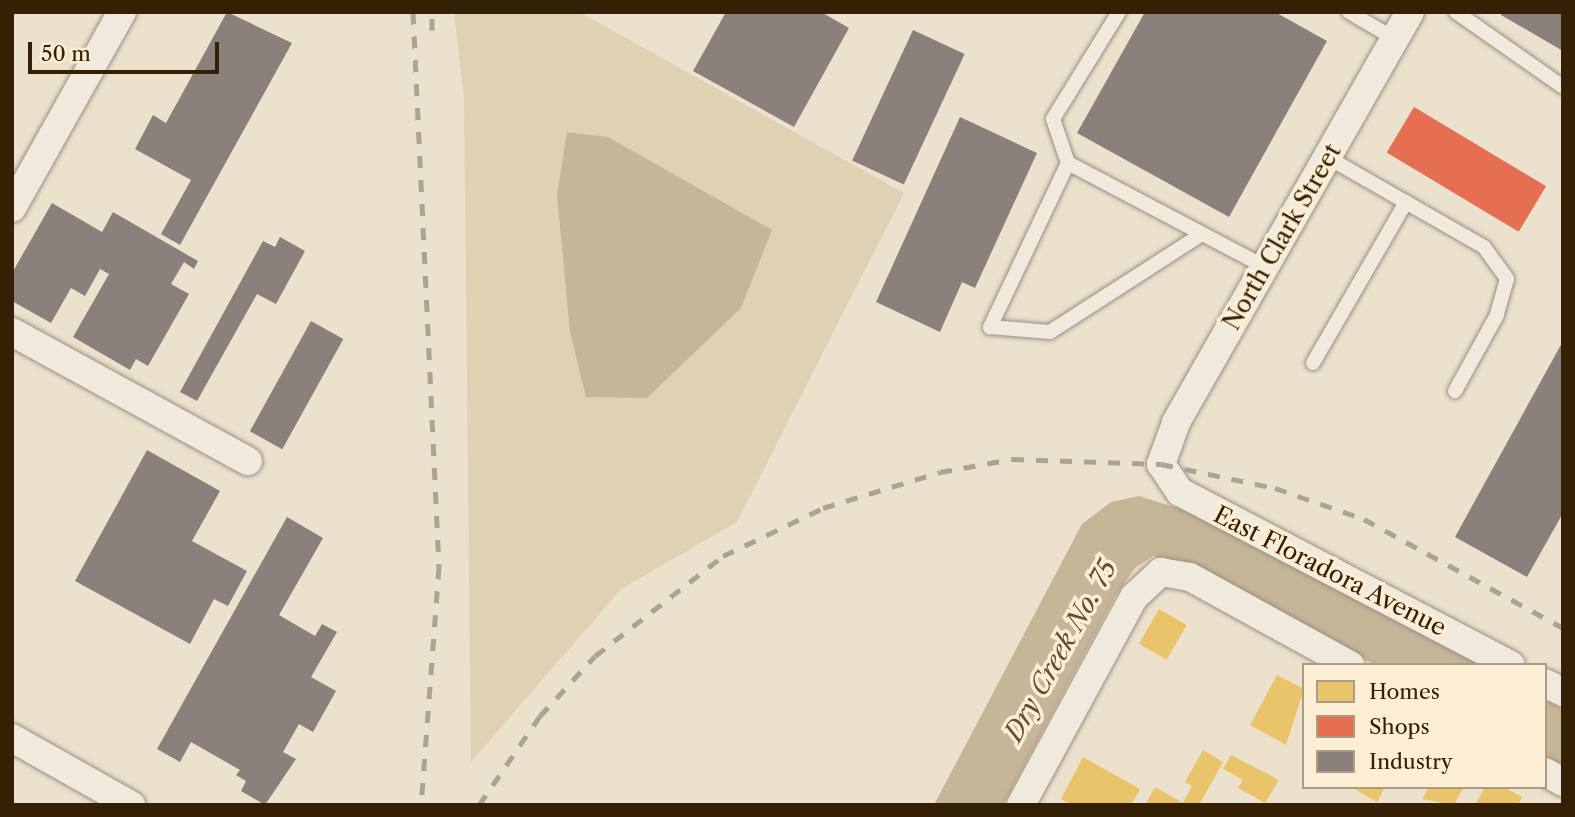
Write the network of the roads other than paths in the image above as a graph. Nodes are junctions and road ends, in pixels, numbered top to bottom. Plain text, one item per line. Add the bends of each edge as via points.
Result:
1 (122, 12) edge
2 (1119, 12) edge
3 (1349, 12) edge
4 (1410, 12) edge
5 (1456, 12) edge
6 (1395, 38) junction
7 (1563, 88) edge
8 (1327, 157) junction
9 (1068, 163) junction
10 (1406, 202) junction
11 (12, 208) edge
12 (1202, 234) junction
13 (1265, 267) junction
14 (12, 332) edge
15 (1313, 363) dead end
16 (1455, 391) dead end
17 (248, 461) dead end
18 (1161, 464) joint
19 (1346, 663) edge
20 (1507, 663) edge
21 (1547, 683) edge
22 (1563, 692) edge
23 (12, 738) edge
24 (1547, 773) edge
25 (1563, 782) edge
26 (131, 805) edge
27 (1021, 805) edge

1 - 11 street
2 - 9 lane via 1053,119
3 - 6 lane
4 - 6 street, North Clark Street
5 - 7 lane
6 - 8 street, North Clark Street
8 - 10 lane
8 - 13 street, North Clark Street
9 - 12 lane
9 - 12 lane via 990,327 1049,332
10 - 15 lane
10 - 16 lane via 1484,247 1507,279 1497,315
12 - 13 lane
13 - 18 street, North Clark Street via 1176,423
14 - 17 street
18 - 20 street, East Floradora Avenue via 1180,492
19 - 27 street via 1190,577 1161,572 1135,597
21 - 22 street
23 - 26 street
24 - 25 street

